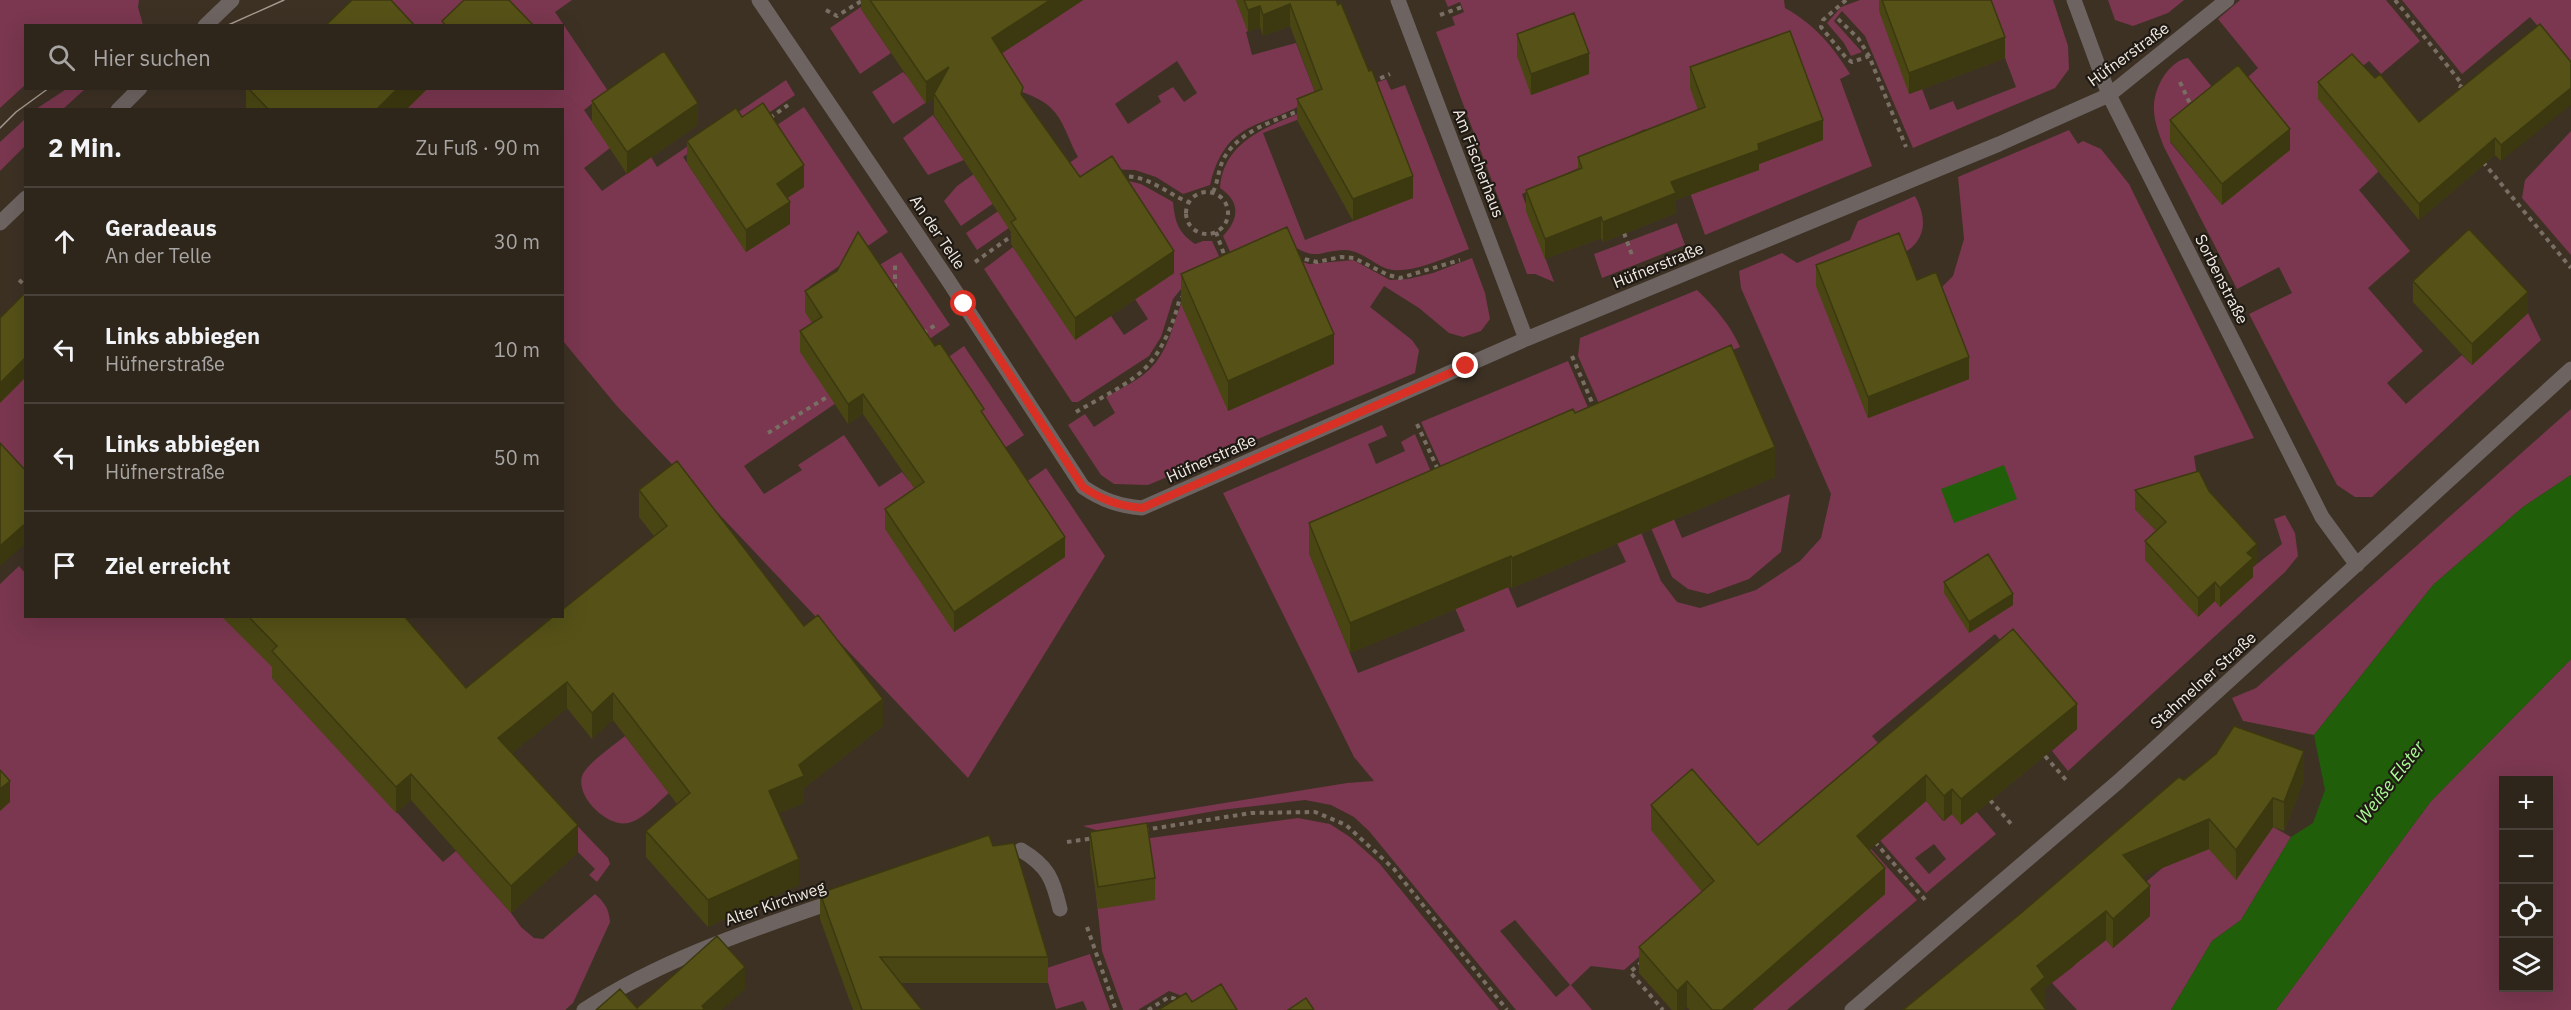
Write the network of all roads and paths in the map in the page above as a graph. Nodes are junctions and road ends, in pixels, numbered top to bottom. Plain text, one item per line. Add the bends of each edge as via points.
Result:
1 (232, 0) edge
2 (759, 0) edge
3 (863, 0) edge
4 (1398, 0) edge
5 (1846, 0) edge
6 (2074, 0) edge
7 (2227, 0) edge
8 (2395, 0) edge
9 (1462, 7) dead end
10 (825, 10) dead end
11 (1450, 11) dead end
12 (1839, 19) dead end
13 (207, 24) edge
14 (1869, 56) junction
15 (2159, 56) junction
16 (1422, 64) junction
17 (1369, 82) edge
18 (817, 85) junction
19 (138, 90) edge
20 (2109, 95) junction
21 (2453, 99) edge
22 (1308, 107) edge
23 (120, 108) edge
24 (2193, 110) edge
25 (760, 125) edge
26 (1909, 157) dead end
27 (2481, 160) edge
28 (1116, 177) edge
29 (1213, 192) junction
30 (24, 200) edge
31 (1188, 202) junction
32 (0, 223) edge
33 (1017, 232) edge
34 (1216, 232) junction
35 (1624, 233) edge
36 (1491, 246) junction
37 (1287, 254) edge
38 (1227, 263) edge
39 (1635, 264) dead end
40 (2571, 268) edge
41 (19, 280) dead end
42 (948, 280) junction
43 (24, 284) edge
44 (1193, 291) edge
45 (964, 304) junction
46 (914, 327) edge
47 (1526, 339) junction
48 (1578, 369) dead end
49 (2571, 369) edge
50 (834, 392) edge
51 (1599, 417) edge
52 (1047, 430) junction
53 (768, 433) dead end
54 (1422, 435) dead end
55 (1440, 477) edge
56 (1083, 487) joint
57 (2357, 565) junction
58 (2045, 756) edge
59 (2069, 783) dead end
60 (1990, 800) edge
61 (2016, 830) dead end
62 (1137, 831) edge
63 (1867, 833) edge
64 (1103, 837) edge
65 (1004, 845) edge
66 (1021, 850) junction
67 (854, 895) edge
68 (1929, 905) dead end
69 (1060, 909) dead end
70 (1647, 957) edge
71 (1185, 1002) edge
72 (584, 1010) edge
73 (1148, 1010) edge
74 (1508, 1010) edge
75 (1663, 1010) edge
76 (1852, 1010) edge

1 - 13 street
2 - 18 street, An der Telle
3 - 10 path via 837,16
4 - 16 street, Am Fischerhaus
5 - 14 path via 1821,27 1847,59 1852,62
6 - 20 street, Sorbenstraße
7 - 15 street, Hüfnerstraße
8 - 21 path via 2463,84
9 - 11 path
12 - 14 path
14 - 26 path
15 - 20 street, Hüfnerstraße
15 - 24 path via 2175,75
16 - 17 path
16 - 36 street, Am Fischerhaus
18 - 25 path
18 - 42 street, An der Telle
19 - 23 street
20 - 47 street, Hüfnerstraße
20 - 57 street, Sorbenstraße via 2322,517
22 - 29 path via 1252,131 1238,142 1223,160
27 - 40 path
28 - 31 path via 1149,182
29 - 31 path via 1199,193
29 - 34 path via 1223,198 1229,211 1226,223
30 - 32 street
31 - 34 path via 1186,215 1191,227 1203,234
33 - 42 path
34 - 38 path
35 - 39 path
36 - 37 path via 1400,278 1354,258 1317,262
36 - 47 street, Am Fischerhaus
41 - 43 path
42 - 45 street, An der Telle
44 - 52 path via 1179,301 1149,365
45 - 46 path via 920,335
45 - 52 street, An der Telle
47 - 56 street, Hüfnerstraße via 1142,508 1121,507
48 - 51 path
49 - 57 street, Stahmelner Straße
50 - 53 path
52 - 56 street, An der Telle
54 - 55 path
57 - 76 street, Stahmelner Straße via 2119,781
58 - 59 path
60 - 61 path
62 - 74 path via 1251,813 1316,812 1346,825 1394,869
63 - 68 path
64 - 66 path
65 - 66 street
66 - 69 street via 1035,858 1053,878
67 - 72 street, Alter Kirchweg via 729,938 654,970
70 - 75 path via 1630,972
71 - 73 path via 1169,997

